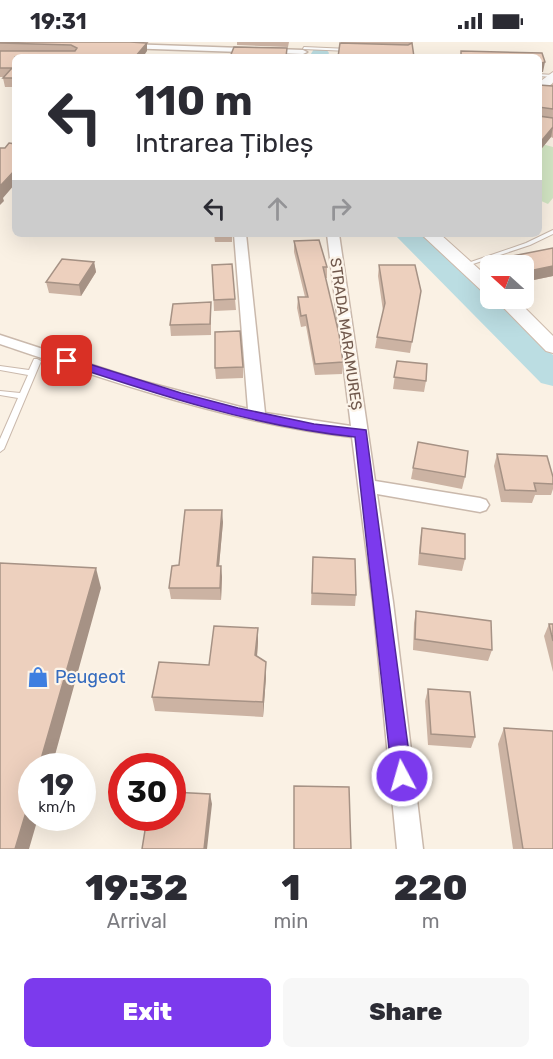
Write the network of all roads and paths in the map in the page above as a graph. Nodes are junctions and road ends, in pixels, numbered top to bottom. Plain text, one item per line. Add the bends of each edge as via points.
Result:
1 (278, 42) edge
2 (115, 45) edge
3 (304, 48) edge
4 (350, 50) edge
5 (553, 76) edge
6 (542, 87) edge
7 (553, 232) edge
8 (240, 237) edge
9 (333, 237) edge
10 (433, 237) edge
11 (465, 265) junction
12 (480, 279) edge
13 (513, 309) edge
14 (0, 339) edge
15 (553, 347) edge
16 (37, 361) dead end
17 (0, 368) edge
18 (32, 373) junction
19 (0, 393) edge
20 (22, 396) junction
21 (257, 417) junction
22 (361, 433) junction
23 (0, 449) edge
24 (367, 486) junction
25 (480, 505) dead end
26 (410, 849) edge

1 - 3 street
2 - 3 street
3 - 4 lane
5 - 6 street
7 - 11 lane
8 - 21 street
9 - 22 street, STRADA MARAMUREȘ
10 - 11 street
11 - 12 street
13 - 15 street
14 - 21 street via 176,396
16 - 18 lane
17 - 18 lane
18 - 20 lane
19 - 20 lane
20 - 23 lane
21 - 22 street
22 - 24 street, STRADA MARAMUREȘ
24 - 25 street
24 - 26 street, STRADA MARAMUREȘ

